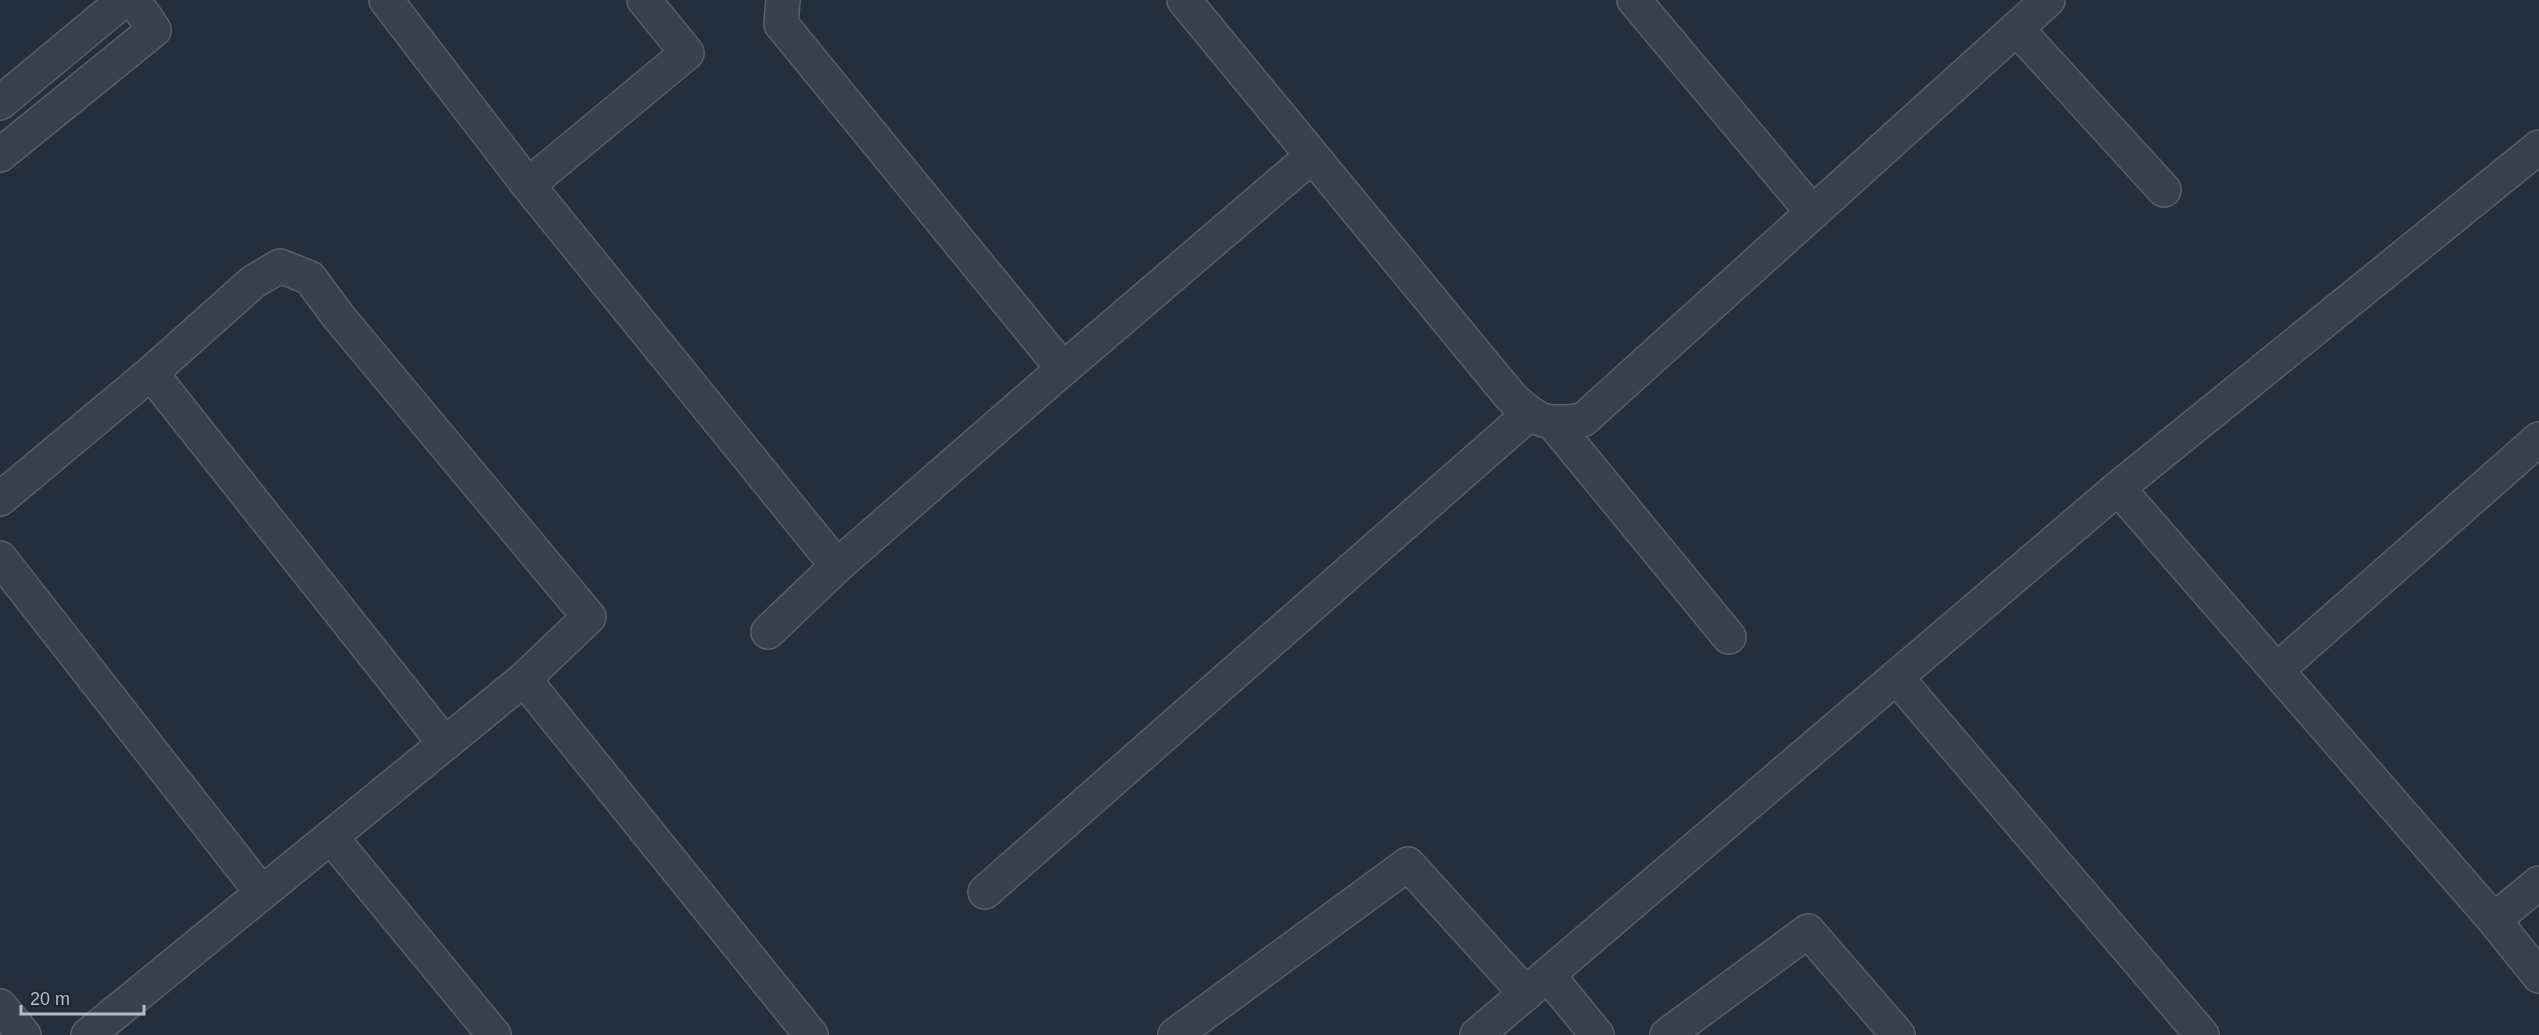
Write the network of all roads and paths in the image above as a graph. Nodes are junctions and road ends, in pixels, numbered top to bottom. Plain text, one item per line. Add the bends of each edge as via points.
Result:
1 (124, 0) edge
2 (134, 0) edge
3 (386, 0) edge
4 (644, 0) edge
5 (783, 0) edge
6 (1184, 0) edge
7 (1634, 0) edge
8 (2048, 0) edge
9 (2017, 28) junction
10 (0, 103) edge
11 (2539, 147) edge
12 (0, 155) edge
13 (1312, 156) junction
14 (528, 185) junction
15 (2164, 190) dead end
16 (1813, 213) junction
17 (1063, 369) junction
18 (151, 373) junction
19 (1542, 419) junction
20 (2539, 439) edge
21 (2118, 488) junction
22 (0, 499) edge
23 (0, 558) edge
24 (837, 566) junction
25 (768, 632) dead end
26 (1730, 637) dead end
27 (2278, 669) junction
28 (1896, 677) junction
29 (524, 679) junction
30 (445, 744) junction
31 (332, 837) junction
32 (2539, 884) edge
33 (985, 892) dead end
34 (262, 893) junction
35 (2494, 920) junction
36 (2539, 976) edge
37 (1537, 985) junction
38 (0, 1006) edge
39 (24, 1035) edge
40 (88, 1035) edge
41 (494, 1035) edge
42 (811, 1035) edge
43 (1175, 1035) edge
44 (1478, 1035) edge
45 (1597, 1035) edge
46 (1667, 1035) edge
47 (1898, 1035) edge
48 (2202, 1035) edge

1 - 10 street
2 - 12 street via 154,30
3 - 14 street
4 - 14 street via 687,53
5 - 17 street via 781,24
6 - 13 street
7 - 16 street
8 - 9 street
9 - 15 street
9 - 16 street
11 - 21 street
13 - 17 street
13 - 19 street via 1511,397
14 - 24 street
16 - 19 street via 1583,420
17 - 24 street
18 - 22 street
18 - 29 street via 253,282 271,271 280,266 310,278 589,617
18 - 30 street
19 - 26 street
19 - 33 street
20 - 27 street
21 - 27 street
21 - 28 street
23 - 34 street
24 - 25 street
27 - 35 street
28 - 37 street
28 - 48 street
29 - 30 street
29 - 42 street
30 - 31 street
31 - 34 street
31 - 41 street
32 - 35 street
34 - 40 street
35 - 36 street
37 - 43 street via 1408,864
37 - 44 street
37 - 45 street
38 - 39 street
46 - 47 street via 1808,931

